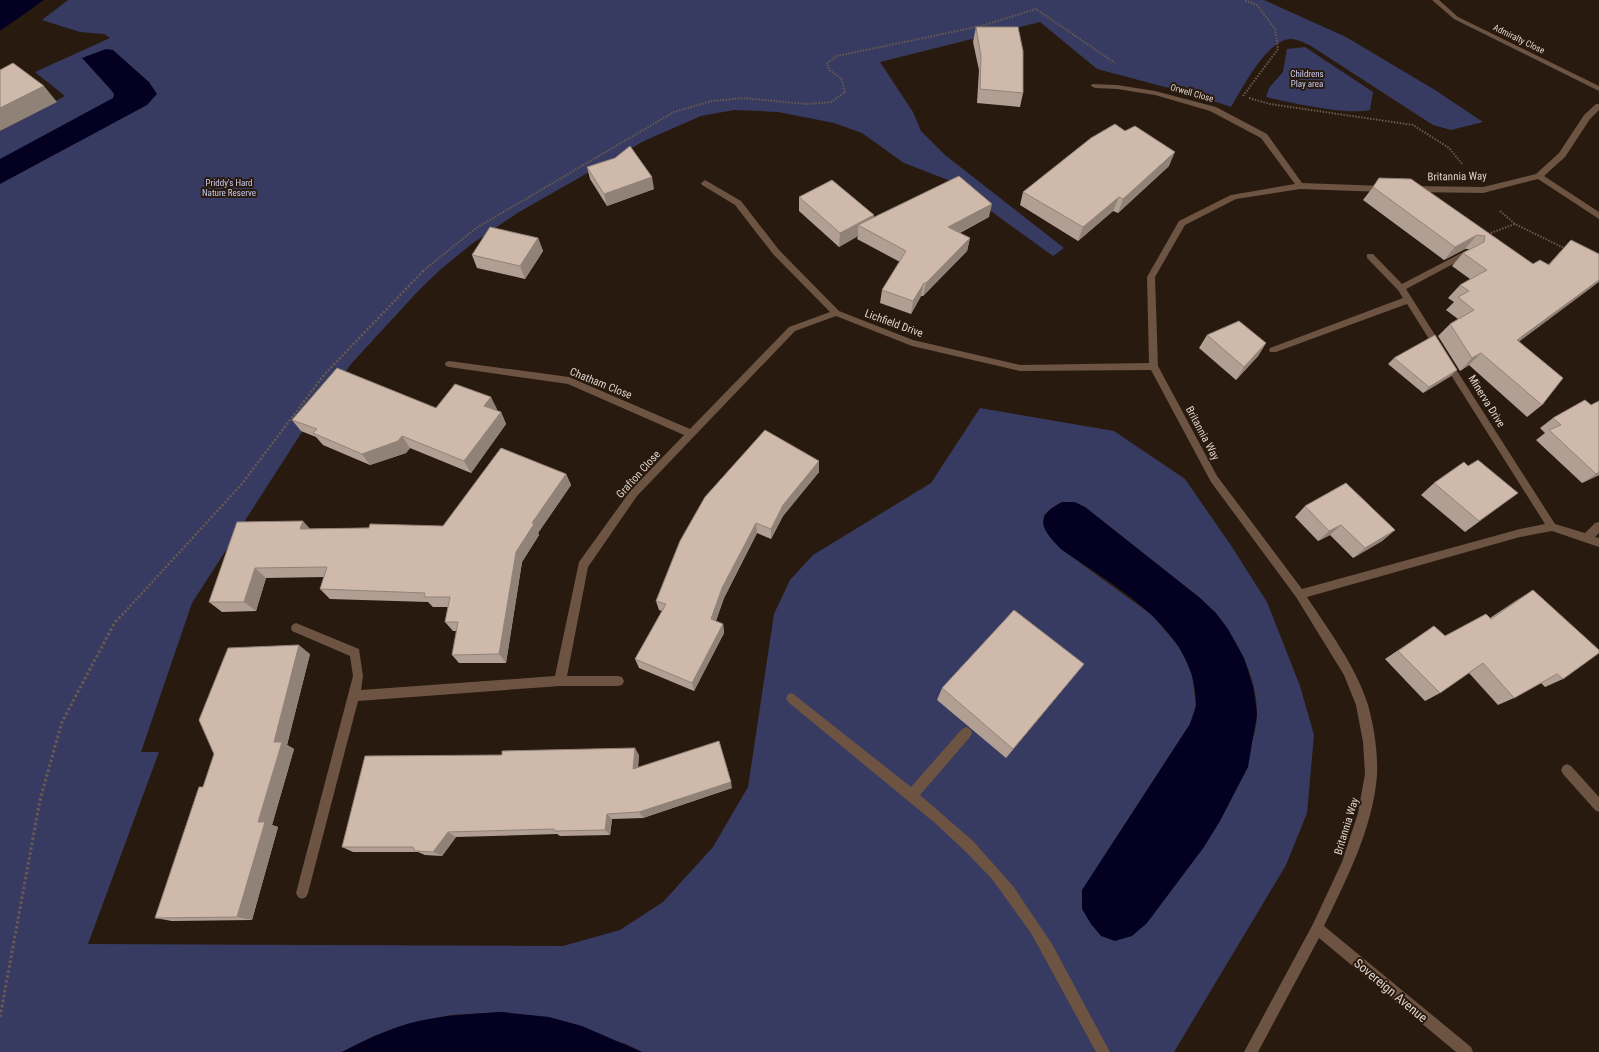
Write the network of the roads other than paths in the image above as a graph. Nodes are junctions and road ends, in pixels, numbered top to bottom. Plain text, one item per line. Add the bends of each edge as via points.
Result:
1 (1435, 0) edge
2 (1095, 86) dead end
3 (1599, 89) edge
4 (1599, 106) edge
5 (1539, 176) junction
6 (705, 183) dead end
7 (1300, 186) junction
8 (1599, 216) edge
9 (1469, 252) edge
10 (1370, 256) dead end
11 (1401, 288) junction
12 (1408, 300) junction
13 (836, 313) junction
14 (1273, 350) dead end
15 (449, 364) dead end
16 (1154, 366) junction
17 (692, 434) junction
18 (1599, 526) edge
19 (1552, 527) junction
20 (1587, 538) junction
21 (1599, 543) edge
22 (1300, 594) junction
23 (296, 628) dead end
24 (560, 681) junction
25 (618, 681) dead end
26 (354, 696) junction
27 (792, 698) dead end
28 (966, 733) edge
29 (1567, 770) dead end
30 (912, 795) junction
31 (1599, 806) edge
32 (302, 894) dead end
33 (1317, 928) junction
34 (1103, 1052) edge
35 (1251, 1052) edge
36 (1466, 1052) edge

1 - 3 street, Admiralty Close via 1456,18
2 - 7 street, Orwell Close via 1117,86 1155,93 1219,113 1264,136
4 - 5 street, Britannia Way via 1587,117 1562,155
5 - 7 street, Britannia Way via 1483,190
5 - 8 street
6 - 13 street, Lichfield Drive via 738,203 776,252
7 - 16 street, Britannia Way via 1234,197 1182,223 1151,277
9 - 11 street
10 - 11 street, Minerva Drive
11 - 12 street, Minerva Drive
12 - 14 street
12 - 19 street, Minerva Drive
13 - 16 street, Lichfield Drive via 912,344 1020,368
13 - 17 street, Grafton Close via 792,329
15 - 17 street, Chatham Close via 569,381
16 - 22 street, Britannia Way via 1214,479
17 - 24 street, Grafton Close via 634,493 583,565
18 - 20 street
19 - 20 street
19 - 22 street via 1513,535
20 - 21 street
22 - 33 street, Britannia Way via 1348,672 1362,705 1369,742 1371,774 1364,813 1347,864
23 - 26 street via 355,653 358,676
24 - 25 street
24 - 26 street
26 - 32 street
27 - 30 street
28 - 30 street
29 - 31 street
30 - 34 street via 971,848 1008,889 1041,936
33 - 35 street, Britannia Way
33 - 36 street, Sovereign Avenue

